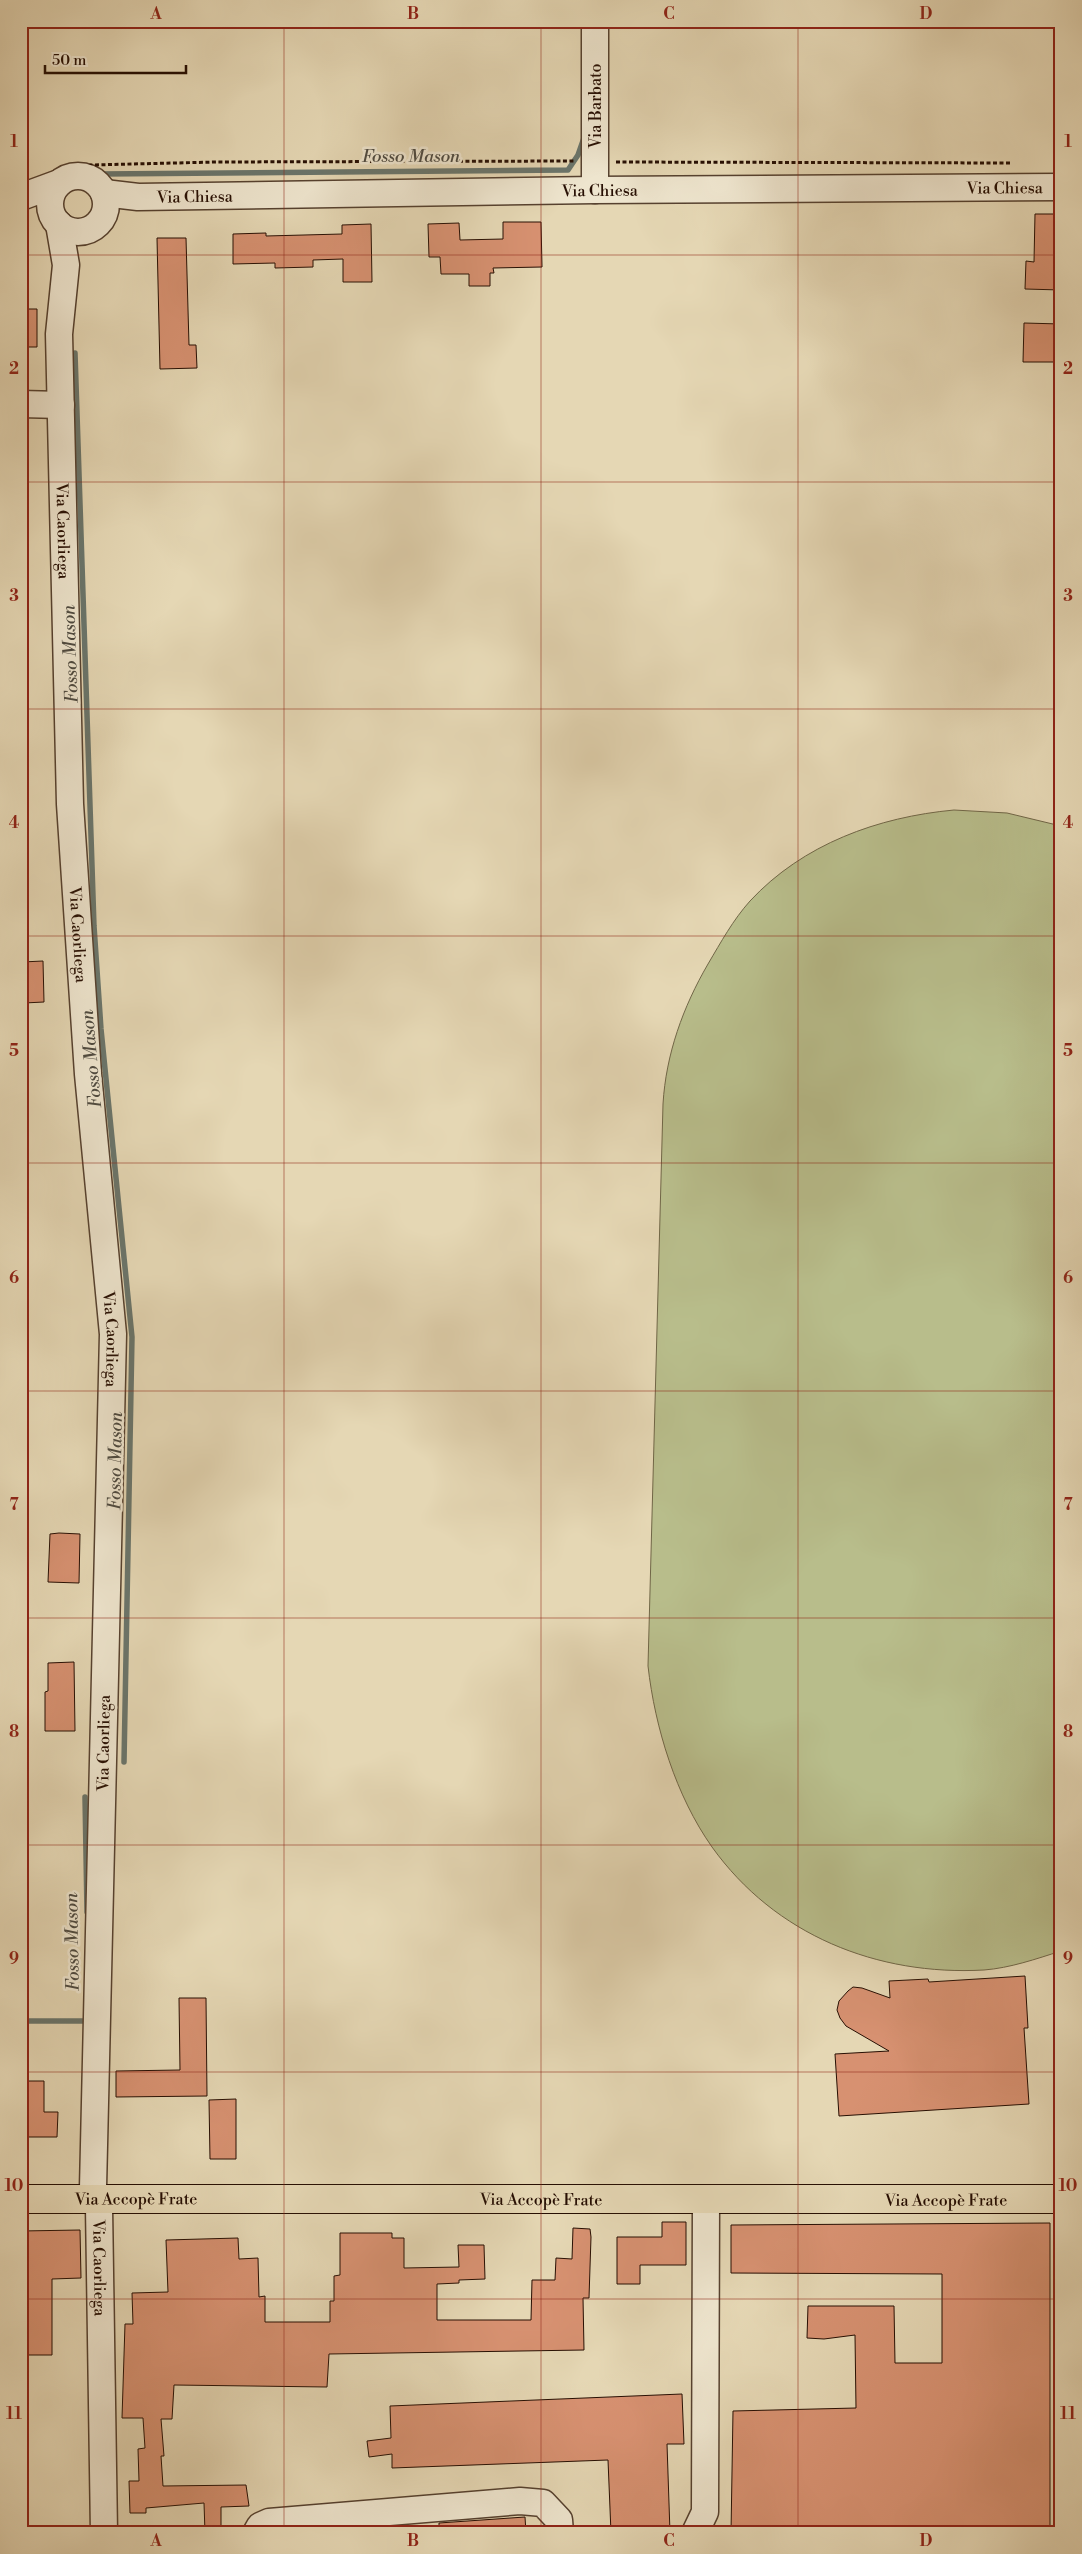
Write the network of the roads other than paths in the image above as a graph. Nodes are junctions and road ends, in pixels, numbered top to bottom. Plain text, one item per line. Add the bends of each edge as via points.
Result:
1 (596, 21) edge
2 (59, 183) junction
3 (1061, 187) edge
4 (595, 190) junction
5 (21, 197) edge
6 (105, 202) junction
7 (56, 220) junction
8 (85, 231) junction
9 (66, 265) junction
10 (21, 404) edge
11 (61, 405) junction
12 (96, 2198) junction
13 (21, 2199) edge
14 (1061, 2199) edge
15 (706, 2201) junction
16 (104, 2533) edge
17 (256, 2533) edge
18 (560, 2533) edge
19 (695, 2533) edge

1 - 4 street, Via Barbato
2 - 5 street
2 - 6 street via 74,176 83,176 99,184
2 - 7 street via 50,199
3 - 4 street, Via Chiesa
4 - 6 street, Via Chiesa via 138,197
5 - 7 street
6 - 8 street via 94,227
7 - 8 street via 66,229
7 - 9 street, Via Caorliega
8 - 9 street, Via Caorliega
9 - 11 street, Via Caorliega via 59,334
10 - 11 street
11 - 12 street, Via Caorliega via 70,804 88,1074 113,1334 92,2188
12 - 13 main road, Via Accopè Frate
12 - 15 main road, Via Accopè Frate
12 - 16 street, Via Caorliega via 99,2207
14 - 15 main road, Via Accopè Frate
15 - 19 street via 705,2512
17 - 18 street via 260,2526 269,2522 520,2501 543,2504 559,2520

